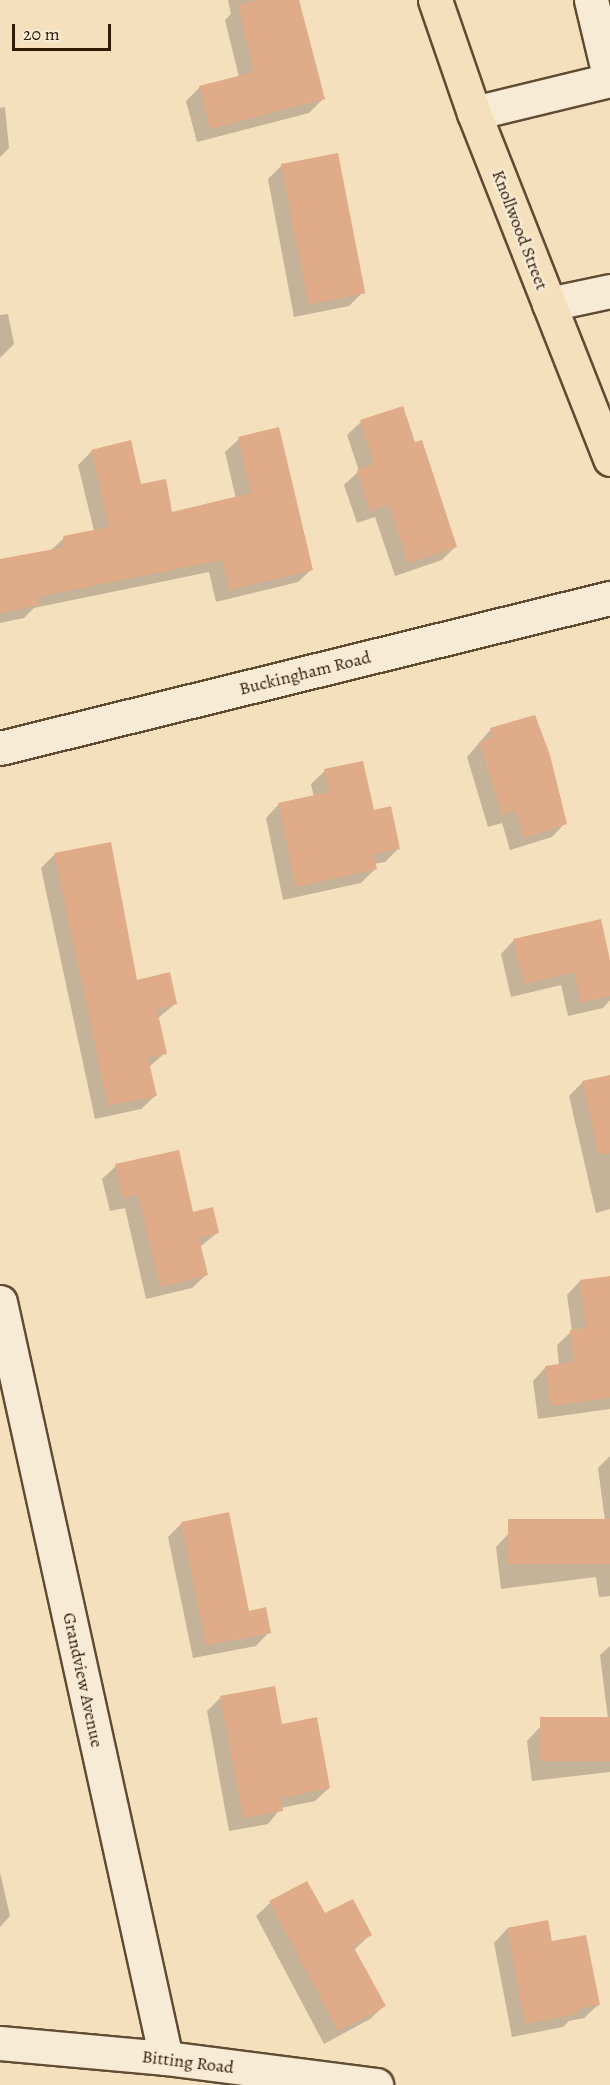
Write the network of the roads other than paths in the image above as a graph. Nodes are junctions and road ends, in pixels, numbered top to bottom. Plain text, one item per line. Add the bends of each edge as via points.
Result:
1 (435, 0) edge
2 (591, 0) edge
3 (610, 80) edge
4 (474, 113) junction
5 (610, 291) edge
6 (549, 304) junction
7 (610, 459) edge
8 (610, 598) edge
9 (0, 748) edge
10 (0, 1302) edge
11 (0, 2043) edge
12 (166, 2058) junction
13 (376, 2085) edge

1 - 4 main road, Knollwood Street
2 - 3 street
3 - 4 street
4 - 6 main road, Knollwood Street
5 - 6 street
6 - 7 main road, Knollwood Street
8 - 9 street, Buckingham Road
10 - 12 street, Grandview Avenue
11 - 12 street, Bitting Road
12 - 13 street, Bitting Road

